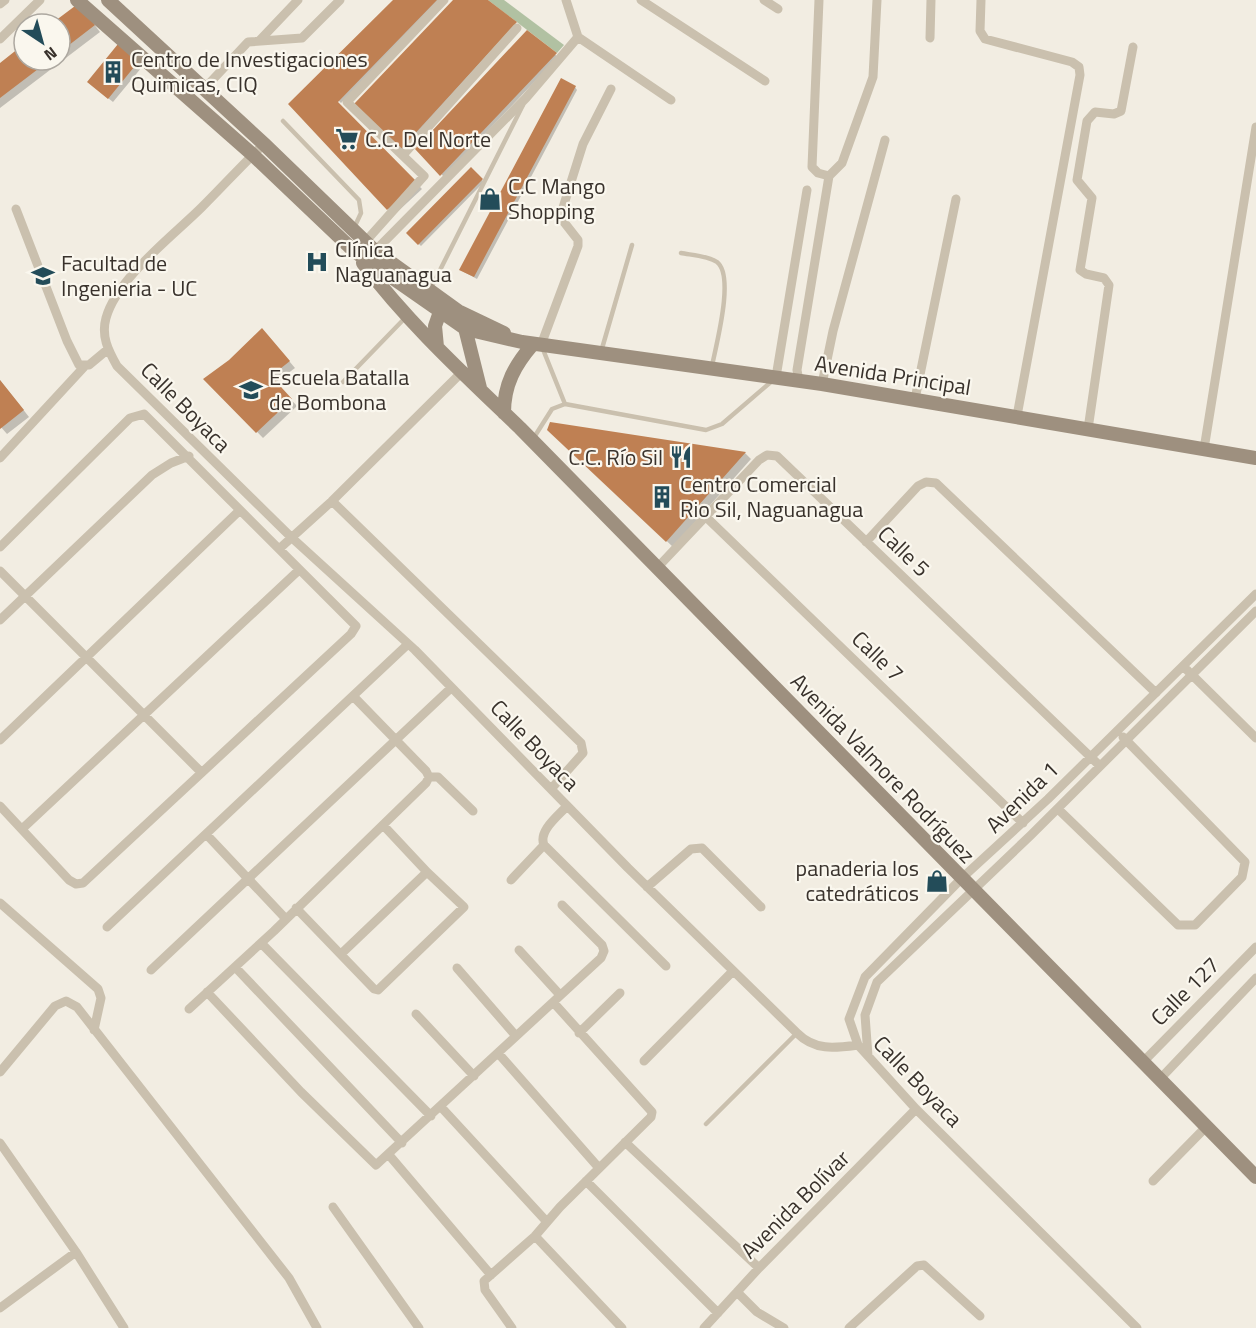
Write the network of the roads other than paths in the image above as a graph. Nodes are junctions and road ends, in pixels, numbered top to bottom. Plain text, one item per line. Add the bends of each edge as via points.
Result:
1 (5, 0) edge
2 (40, 0) edge
3 (77, 0) edge
4 (298, 0) edge
5 (340, 0) edge
6 (444, 0) edge
7 (566, 0) edge
8 (641, 0) edge
9 (764, 0) edge
10 (819, 0) edge
11 (877, 0) edge
12 (931, 0) edge
13 (981, 0) edge
14 (110, 1) edge
15 (0, 4) edge
16 (778, 9) dead end
17 (517, 28) dead end
18 (578, 36) junction
19 (930, 38) dead end
20 (0, 39) edge
21 (259, 40) junction
22 (1133, 47) dead end
23 (765, 81) dead end
24 (611, 88) dead end
25 (204, 89) junction
26 (526, 98) junction
27 (671, 100) dead end
28 (283, 121) dead end
29 (1256, 127) edge
30 (885, 140) dead end
31 (264, 144) junction
32 (253, 155) junction
33 (403, 155) junction
34 (829, 176) junction
35 (807, 190) dead end
36 (956, 199) dead end
37 (16, 209) dead end
38 (353, 230) junction
39 (632, 245) dead end
40 (365, 248) junction
41 (681, 253) dead end
42 (430, 291) junction
43 (442, 306) junction
44 (458, 311) junction
45 (407, 316) junction
46 (466, 329) junction
47 (532, 344) junction
48 (437, 347) junction
49 (107, 350) junction
50 (601, 353) junction
51 (84, 367) junction
52 (711, 368) junction
53 (461, 373) junction
54 (776, 377) junction
55 (799, 381) junction
56 (343, 382) dead end
57 (822, 384) junction
58 (480, 388) junction
59 (915, 399) junction
60 (565, 404) junction
61 (504, 413) junction
62 (1017, 416) junction
63 (1088, 429) junction
64 (532, 441) junction
65 (1204, 449) junction
66 (189, 456) junction
67 (0, 458) edge
68 (1256, 458) edge
69 (332, 501) junction
70 (239, 511) junction
71 (705, 516) junction
72 (291, 537) junction
73 (866, 542) junction
74 (0, 547) edge
75 (279, 549) junction
76 (657, 568) junction
77 (300, 570) junction
78 (0, 571) edge
79 (1256, 594) edge
80 (25, 598) junction
81 (1248, 602) junction
82 (1256, 610) edge
83 (0, 620) edge
84 (407, 645) junction
85 (85, 658) junction
86 (1182, 667) junction
87 (1191, 673) junction
88 (451, 688) junction
89 (1156, 693) junction
90 (353, 696) junction
91 (144, 716) junction
92 (1116, 732) junction
93 (1256, 738) edge
94 (0, 740) edge
95 (396, 740) junction
96 (1126, 740) junction
97 (1090, 758) junction
98 (1100, 766) junction
99 (201, 772) junction
100 (429, 777) junction
101 (551, 789) junction
102 (0, 806) edge
103 (567, 806) junction
104 (1058, 809) junction
105 (473, 811) dead end
106 (1023, 823) junction
107 (383, 825) junction
108 (22, 829) junction
109 (206, 834) junction
110 (544, 846) junction
111 (427, 872) junction
112 (248, 879) junction
113 (962, 879) junction
114 (511, 880) dead end
115 (647, 887) junction
116 (972, 889) junction
117 (0, 903) edge
118 (562, 905) dead end
119 (761, 907) dead end
120 (296, 908) junction
121 (286, 919) junction
122 (107, 927) dead end
123 (261, 943) junction
124 (1256, 947) edge
125 (519, 950) dead end
126 (341, 954) junction
127 (666, 966) dead end
128 (235, 967) junction
129 (457, 968) dead end
130 (151, 970) dead end
131 (733, 970) junction
132 (1256, 978) edge
133 (207, 992) junction
134 (620, 993) dead end
135 (560, 995) junction
136 (553, 1002) junction
137 (189, 1009) dead end
138 (416, 1014) dead end
139 (94, 1030) junction
140 (579, 1033) junction
141 (797, 1034) junction
142 (516, 1036) junction
143 (858, 1045) junction
144 (498, 1053) junction
145 (868, 1056) junction
146 (644, 1061) dead end
147 (1142, 1063) junction
148 (0, 1072) edge
149 (474, 1076) junction
150 (1159, 1080) junction
151 (441, 1107) junction
152 (916, 1109) junction
153 (431, 1116) junction
154 (706, 1124) dead end
155 (1206, 1127) junction
156 (625, 1142) junction
157 (0, 1143) edge
158 (402, 1143) junction
159 (389, 1155) junction
160 (599, 1168) junction
161 (1256, 1177) edge
162 (586, 1180) junction
163 (1154, 1181) dead end
164 (333, 1207) dead end
165 (547, 1222) junction
166 (535, 1236) junction
167 (76, 1252) junction
168 (759, 1268) junction
169 (491, 1275) junction
170 (737, 1293) junction
171 (0, 1308) edge
172 (718, 1313) junction
173 (980, 1316) dead end
174 (124, 1328) edge
175 (317, 1328) edge
176 (419, 1328) edge
177 (512, 1328) edge
178 (622, 1328) edge
179 (704, 1328) edge
180 (784, 1328) edge
181 (849, 1328) edge
182 (1137, 1328) edge

1 - 15 street
2 - 20 street
3 - 32 main road
4 - 21 street
5 - 21 street via 302,38
6 - 33 street via 346,102
7 - 18 street
8 - 23 street
9 - 16 street
10 - 34 street via 812,167
11 - 34 street via 873,76 842,163
12 - 19 street
13 - 62 street via 980,31 985,39 1072,62 1079,67 1080,75
14 - 25 main road
17 - 33 street
18 - 26 street
18 - 27 street
21 - 25 street via 248,42
22 - 63 street via 1121,111 1095,112 1087,121 1077,180 1092,198 1080,270 1104,278 1109,285
24 - 47 street via 583,144 560,217 578,240 578,246
25 - 31 main road
26 - 40 street
26 - 42 lane
28 - 38 lane via 359,200 361,213
29 - 65 street
30 - 57 street
31 - 32 street
31 - 38 main road
32 - 40 main road
32 - 49 street via 124,287 106,316
33 - 40 street via 424,179
34 - 55 street via 797,370
35 - 54 street
36 - 59 street
37 - 51 street via 67,341 79,365
38 - 40 main road
39 - 50 lane
40 - 42 main road
40 - 43 main road
40 - 45 main road, Avenida Valmore Rodríguez via 389,297
41 - 52 lane via 716,262 723,269 724,300
42 - 43 main road
43 - 44 main road
43 - 46 main road
43 - 48 main road via 435,326
44 - 46 main road
44 - 47 main road
45 - 48 main road, Avenida Valmore Rodríguez
45 - 56 lane
46 - 47 main road
46 - 58 main road
47 - 50 main road, Avenida Principal
47 - 60 lane
47 - 61 main road via 506,385
48 - 53 main road, Avenida Valmore Rodríguez
49 - 51 street
49 - 72 street, Calle Boyaca via 117,366
50 - 52 main road, Avenida Principal
51 - 67 street
52 - 54 main road, Avenida Principal
53 - 58 main road, Avenida Valmore Rodríguez
53 - 69 street
54 - 55 main road, Avenida Principal
54 - 60 lane via 722,424 706,430
55 - 57 main road, Avenida Principal
57 - 59 main road, Avenida Principal
58 - 61 main road, Avenida Valmore Rodríguez
59 - 62 main road, Avenida Principal
60 - 64 lane via 552,409
61 - 64 main road, Avenida Valmore Rodríguez
62 - 63 main road, Avenida Principal
63 - 65 main road, Avenida Principal
64 - 76 main road, Avenida Valmore Rodríguez
65 - 68 main road, Avenida Principal
66 - 70 street
66 - 74 street via 148,416 133,416
66 - 80 street via 152,475
69 - 72 street
69 - 101 street via 581,743 583,753
70 - 75 street
70 - 85 street
71 - 73 street, Calle 5 via 759,460 767,455 777,456
71 - 76 street, Calle 5
71 - 106 street, Calle 7
72 - 75 street
72 - 84 street, Calle Boyaca
73 - 89 street via 918,486 936,483
73 - 97 street, Calle 5
75 - 77 street
76 - 113 main road, Avenida Valmore Rodríguez
77 - 91 street
77 - 99 street via 356,626
78 - 80 street
79 - 81 street, Avenida 1
80 - 83 street
80 - 85 street
81 - 82 street
81 - 86 street, Avenida 1
82 - 87 street, Avenida 1
84 - 88 street, Calle Boyaca
84 - 90 street
85 - 91 street
85 - 94 street
86 - 87 street
86 - 89 street, Avenida 1
87 - 93 street
87 - 96 street, Avenida 1
88 - 95 street
88 - 101 street, Calle Boyaca
89 - 92 street, Avenida 1
90 - 95 street
90 - 109 street
91 - 99 street
91 - 108 street
92 - 96 street
92 - 97 street, Avenida 1
95 - 100 street
95 - 112 street
96 - 98 street, Avenida 1
96 - 104 street via 1245,862 1242,876 1195,925 1178,925
97 - 98 street, Calle 5
97 - 106 street, Avenida 1
98 - 104 street, Avenida 1
99 - 108 street via 83,882 69,880
100 - 105 street via 438,777
100 - 107 street
101 - 103 street, Calle Boyaca
102 - 108 street
103 - 110 street via 543,833
103 - 115 street, Calle Boyaca
104 - 116 street, Avenida 1
106 - 113 street, Avenida 1
107 - 111 street
107 - 120 street
109 - 112 street
109 - 122 street
110 - 114 street
110 - 127 street
111 - 126 street
111 - 126 street via 462,904 463,910 378,990
112 - 121 street
112 - 130 street
113 - 116 main road, Avenida Valmore Rodríguez
113 - 143 street, Avenida 1 via 865,977 849,1019
115 - 119 street via 697,847
115 - 131 street, Calle Boyaca
116 - 145 street, Avenida 1 via 877,982 866,1015
116 - 147 main road, Avenida Valmore Rodríguez
117 - 139 street via 99,989 101,998
118 - 135 street via 604,951
120 - 121 street
120 - 126 street
121 - 123 street
123 - 128 street
123 - 153 street
124 - 147 street, Calle 127
125 - 135 street
128 - 133 street
128 - 158 street
129 - 142 street
131 - 141 street, Calle Boyaca
131 - 146 street
132 - 150 street, Calle 127
133 - 137 street
133 - 159 street via 371,1162 376,1165
134 - 140 street
135 - 136 street
136 - 140 street
136 - 142 street
138 - 149 street
139 - 148 street via 77,1007 66,1001 55,1006
139 - 175 street via 289,1278
140 - 156 street via 651,1112
141 - 143 street, Calle Boyaca via 816,1046
141 - 154 lane
142 - 144 street
143 - 145 street, Calle Boyaca
144 - 149 street
144 - 160 street
145 - 152 street, Calle Boyaca
147 - 150 main road, Avenida Valmore Rodríguez
149 - 151 street
150 - 155 main road, Avenida Valmore Rodríguez
151 - 153 street
151 - 165 street
152 - 168 street, Avenida Bolívar
152 - 182 street, Calle Boyaca
153 - 158 street
155 - 161 main road, Avenida Valmore Rodríguez
155 - 163 street
156 - 160 street
156 - 168 street
157 - 167 street
158 - 159 street
159 - 169 street
160 - 162 street
162 - 165 street
162 - 172 street
164 - 176 street
165 - 166 street
166 - 169 street
166 - 178 street
167 - 171 street
167 - 174 street
168 - 170 street, Avenida Bolívar
169 - 177 street via 484,1281 485,1290
170 - 172 street, Avenida Bolívar
170 - 180 street via 757,1312
172 - 179 street, Avenida Bolívar
173 - 181 street via 924,1264 917,1266

